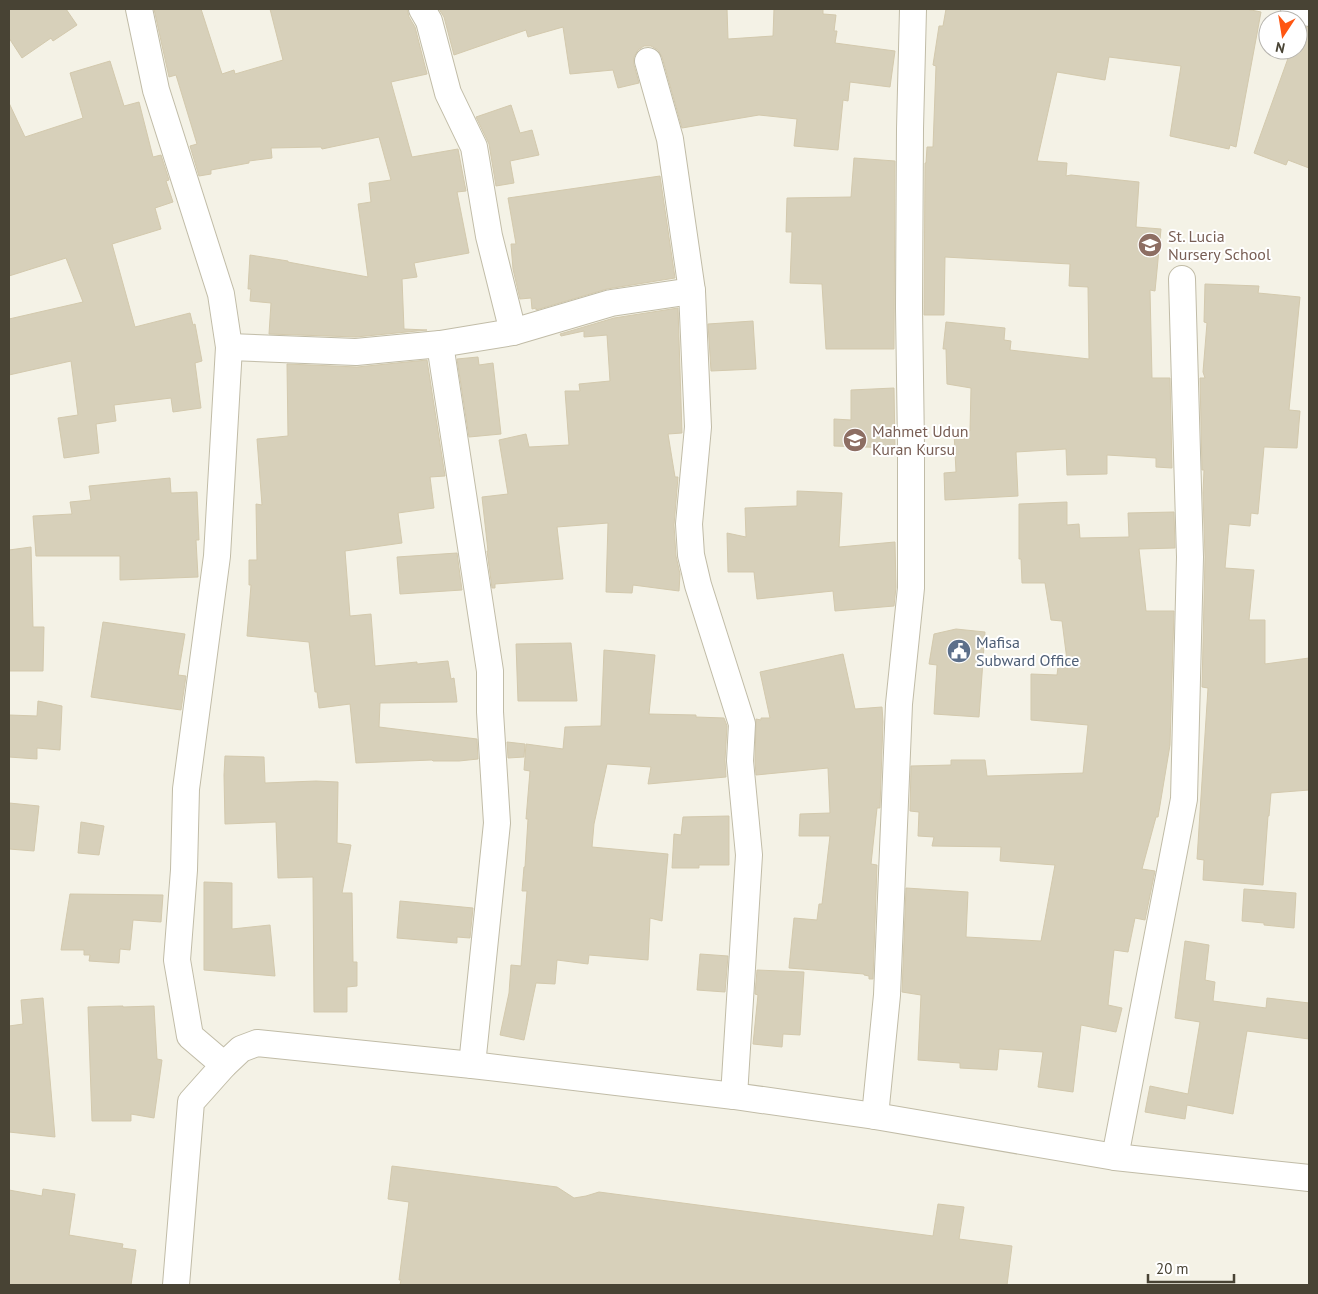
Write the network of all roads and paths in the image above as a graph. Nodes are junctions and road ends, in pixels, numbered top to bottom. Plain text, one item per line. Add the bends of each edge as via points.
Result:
1 (139, 9) edge
2 (422, 9) edge
3 (913, 9) edge
4 (1294, 9) edge
5 (1309, 13) edge
6 (648, 61) dead end
7 (1182, 278) dead end
8 (692, 291) junction
9 (513, 332) junction
10 (440, 344) junction
11 (229, 347) junction
12 (472, 1065) junction
13 (224, 1066) junction
14 (734, 1096) junction
15 (875, 1116) junction
16 (1115, 1157) junction
17 (1309, 1178) edge
18 (176, 1285) edge

1 - 11 street via 156,90 221,294
2 - 9 street via 429,21 448,93 474,148 489,236
3 - 15 street via 909,308 911,588 899,704 887,994
4 - 5 street
6 - 8 street via 670,139
7 - 16 street via 1190,557 1184,799
8 - 9 street via 611,303
8 - 14 street via 698,427 689,524 691,555 742,724 740,762 749,855
9 - 10 street
10 - 11 street via 356,352
10 - 12 street via 490,671 497,823
11 - 13 street via 217,556 186,789 177,960 190,1036
12 - 13 street via 257,1043 241,1049
12 - 14 street
13 - 18 street via 191,1102
14 - 15 street
15 - 16 street
16 - 17 street

